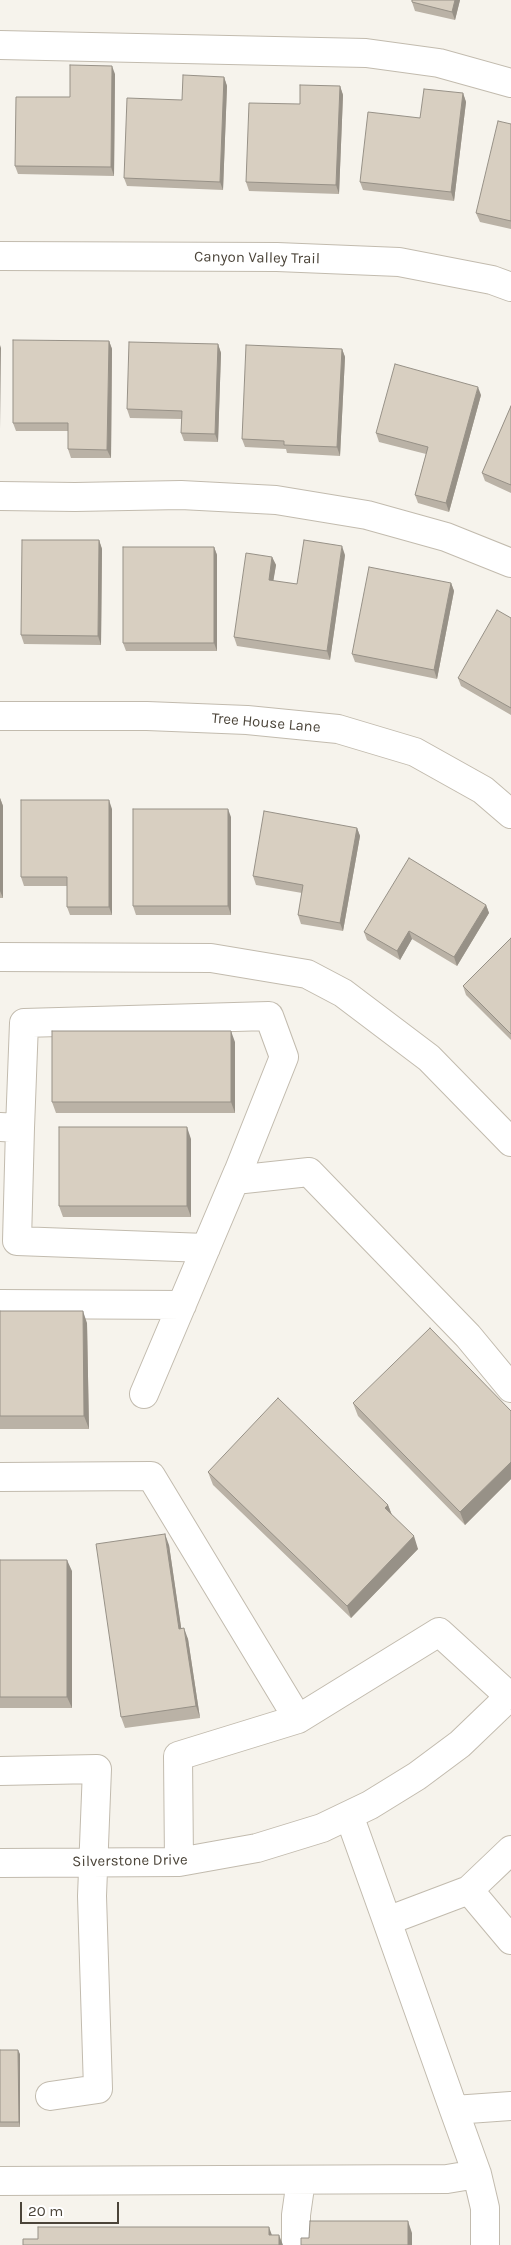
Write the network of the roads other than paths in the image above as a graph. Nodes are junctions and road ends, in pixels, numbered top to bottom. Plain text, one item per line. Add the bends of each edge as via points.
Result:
1 (0, 45) edge
2 (511, 83) edge
3 (0, 256) edge
4 (511, 287) edge
5 (0, 496) edge
6 (511, 563) edge
7 (0, 716) edge
8 (511, 814) edge
9 (0, 957) edge
10 (10, 1128) edge
11 (511, 1142) edge
12 (238, 1172) junction
13 (206, 1248) junction
14 (0, 1304) edge
15 (182, 1305) junction
16 (511, 1388) edge
17 (144, 1394) dead end
18 (0, 1477) edge
19 (510, 1695) edge
20 (298, 1719) junction
21 (0, 1771) edge
22 (349, 1815) junction
23 (511, 1850) edge
24 (94, 1862) junction
25 (179, 1862) junction
26 (0, 1863) edge
27 (468, 1890) junction
28 (387, 1921) junction
29 (511, 1940) edge
30 (50, 2096) dead end
31 (511, 2106) edge
32 (454, 2110) junction
33 (477, 2174) junction
34 (301, 2180) junction
35 (0, 2181) edge
36 (296, 2245) edge
37 (485, 2245) edge

1 - 2 street via 366,53 439,63
3 - 4 street, Canyon Valley Trail via 277,257 399,262 492,280
5 - 6 street via 181,495 276,500 367,515 446,537
7 - 8 street, Tree House Lane via 238,719 338,729 415,752 483,790
9 - 11 street via 211,958 307,974 343,993 430,1058
10 - 12 street via 24,1023 270,1016 284,1057
10 - 13 street via 17,1241
12 - 13 street
12 - 16 street via 235,1180 309,1172 468,1336
13 - 15 street
14 - 15 street
15 - 17 street
18 - 20 street via 151,1476
19 - 20 street via 439,1632
19 - 22 street, Silverstone Drive via 460,1744 424,1771
20 - 25 street via 178,1756
21 - 24 street via 97,1768
22 - 25 street, Silverstone Drive via 322,1828 257,1848
22 - 28 street
23 - 27 street
24 - 25 street, Silverstone Drive
24 - 26 street, Silverstone Drive
24 - 30 street via 92,1896 98,2089
27 - 28 street
27 - 29 street
28 - 32 street
31 - 32 street
32 - 33 street
33 - 34 street via 447,2179
33 - 37 street via 485,2208
34 - 35 street
34 - 36 street

